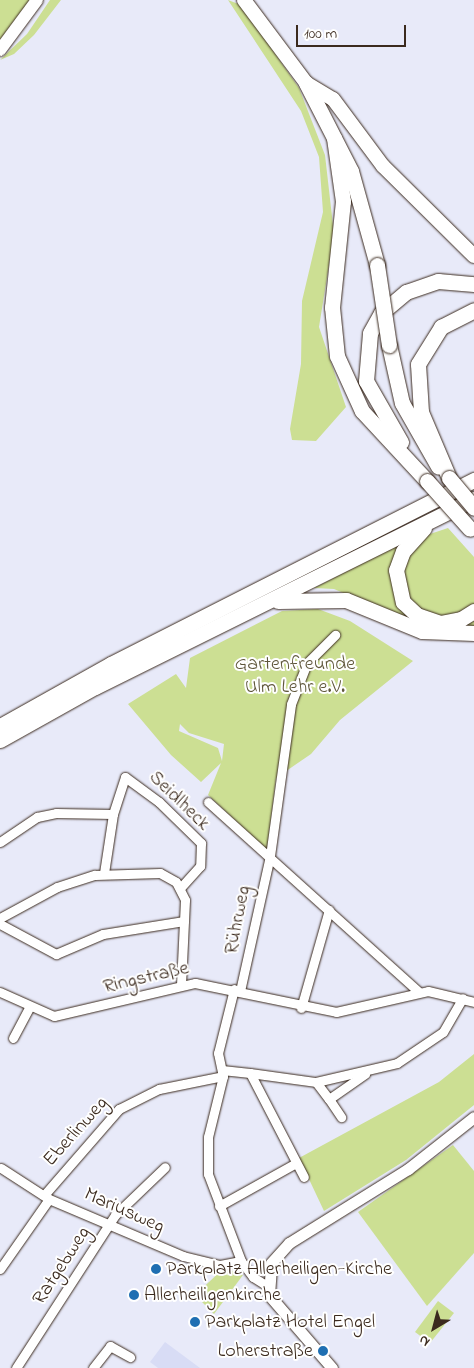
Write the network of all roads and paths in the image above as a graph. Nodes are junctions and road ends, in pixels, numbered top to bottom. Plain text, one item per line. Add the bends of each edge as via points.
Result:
1 (38, 0) edge
2 (244, 0) edge
3 (18, 30) junction
4 (0, 38) edge
5 (0, 50) edge
6 (306, 83) junction
7 (334, 138) junction
8 (474, 256) edge
9 (474, 284) edge
10 (474, 310) edge
11 (435, 455) junction
12 (474, 480) edge
13 (428, 481) junction
14 (474, 499) edge
15 (474, 508) edge
16 (430, 521) junction
17 (473, 533) edge
18 (267, 602) junction
19 (474, 610) edge
20 (474, 634) edge
21 (335, 635) dead end
22 (0, 726) edge
23 (0, 740) edge
24 (208, 802) dead end
25 (113, 814) junction
26 (0, 842) edge
27 (270, 856) junction
28 (104, 873) junction
29 (180, 888) junction
30 (329, 910) junction
31 (0, 918) edge
32 (184, 921) junction
33 (0, 924) edge
34 (181, 984) junction
35 (237, 990) junction
36 (0, 992) edge
37 (419, 992) junction
38 (462, 998) junction
39 (474, 1002) edge
40 (29, 1008) junction
41 (301, 1008) junction
42 (13, 1038) dead end
43 (368, 1072) junction
44 (223, 1073) junction
45 (250, 1073) junction
46 (316, 1082) junction
47 (329, 1099) junction
48 (341, 1117) dead end
49 (474, 1117) edge
50 (296, 1163) junction
51 (165, 1167) dead end
52 (1, 1168) edge
53 (304, 1177) dead end
54 (47, 1196) junction
55 (220, 1206) junction
56 (110, 1224) junction
57 (241, 1261) junction
58 (0, 1269) edge
59 (266, 1285) junction
60 (130, 1357) dead end
61 (16, 1368) edge
62 (93, 1368) edge
63 (332, 1368) edge

1 - 3 main road
2 - 6 main road
3 - 4 main road
3 - 5 main road
6 - 7 highway
6 - 8 main road via 333,99 396,181
7 - 11 highway, bridge via 358,192 377,265 402,403
7 - 13 highway via 343,227 332,307 333,341 346,384 372,423
9 - 13 highway via 438,281 406,292 381,313 366,348 364,366 373,399
10 - 11 highway via 440,327 418,364 418,396
11 - 15 highway, bridge
12 - 22 highway via 111,664
13 - 17 highway, bridge
14 - 16 highway
16 - 18 highway
16 - 19 highway via 398,560 395,581 403,602 417,615 440,624 461,619
18 - 20 highway via 309,597 346,600 422,631
18 - 23 highway via 95,687
21 - 27 street, Rührweg via 306,663 291,704
24 - 27 street
25 - 26 street via 56,813 36,818
25 - 28 street, Seidlheck
25 - 29 street, Seidlheck via 125,776 159,802 201,843 200,866
27 - 30 street
27 - 35 street, Rührweg
28 - 29 street via 150,871 170,877
28 - 31 street via 58,887
29 - 32 street
30 - 37 street
30 - 41 street
32 - 33 street via 102,934 56,954
32 - 34 street
34 - 35 street, Ringstraße
34 - 40 street, Ringstraße via 64,1015
35 - 41 street, Ringstraße
35 - 44 street, Rührweg via 218,1053
36 - 40 street, Ringstraße
37 - 38 street, Ringstraße
37 - 41 street, Ringstraße via 352,1010
38 - 39 street, Ringstraße
38 - 43 street via 450,1022 432,1042 397,1063
40 - 42 street
43 - 46 street
43 - 47 street
44 - 45 street
44 - 54 street, Eberlinweg via 159,1089 119,1109
44 - 55 street, Rührweg via 207,1155 208,1174
45 - 46 street
45 - 50 street
46 - 47 street
47 - 48 street
49 - 59 street via 408,1169 282,1249 271,1264
50 - 53 street
50 - 55 street
51 - 56 street, Ratgebweg
52 - 54 street, Mariusweg
54 - 56 street, Mariusweg
54 - 58 street, Eberlinweg
55 - 57 street, Rührweg
56 - 57 street, Mariusweg via 209,1264
56 - 61 street, Ratgebweg
57 - 59 street, Rührweg via 252,1278
59 - 63 street via 272,1299
60 - 62 street via 110,1346

